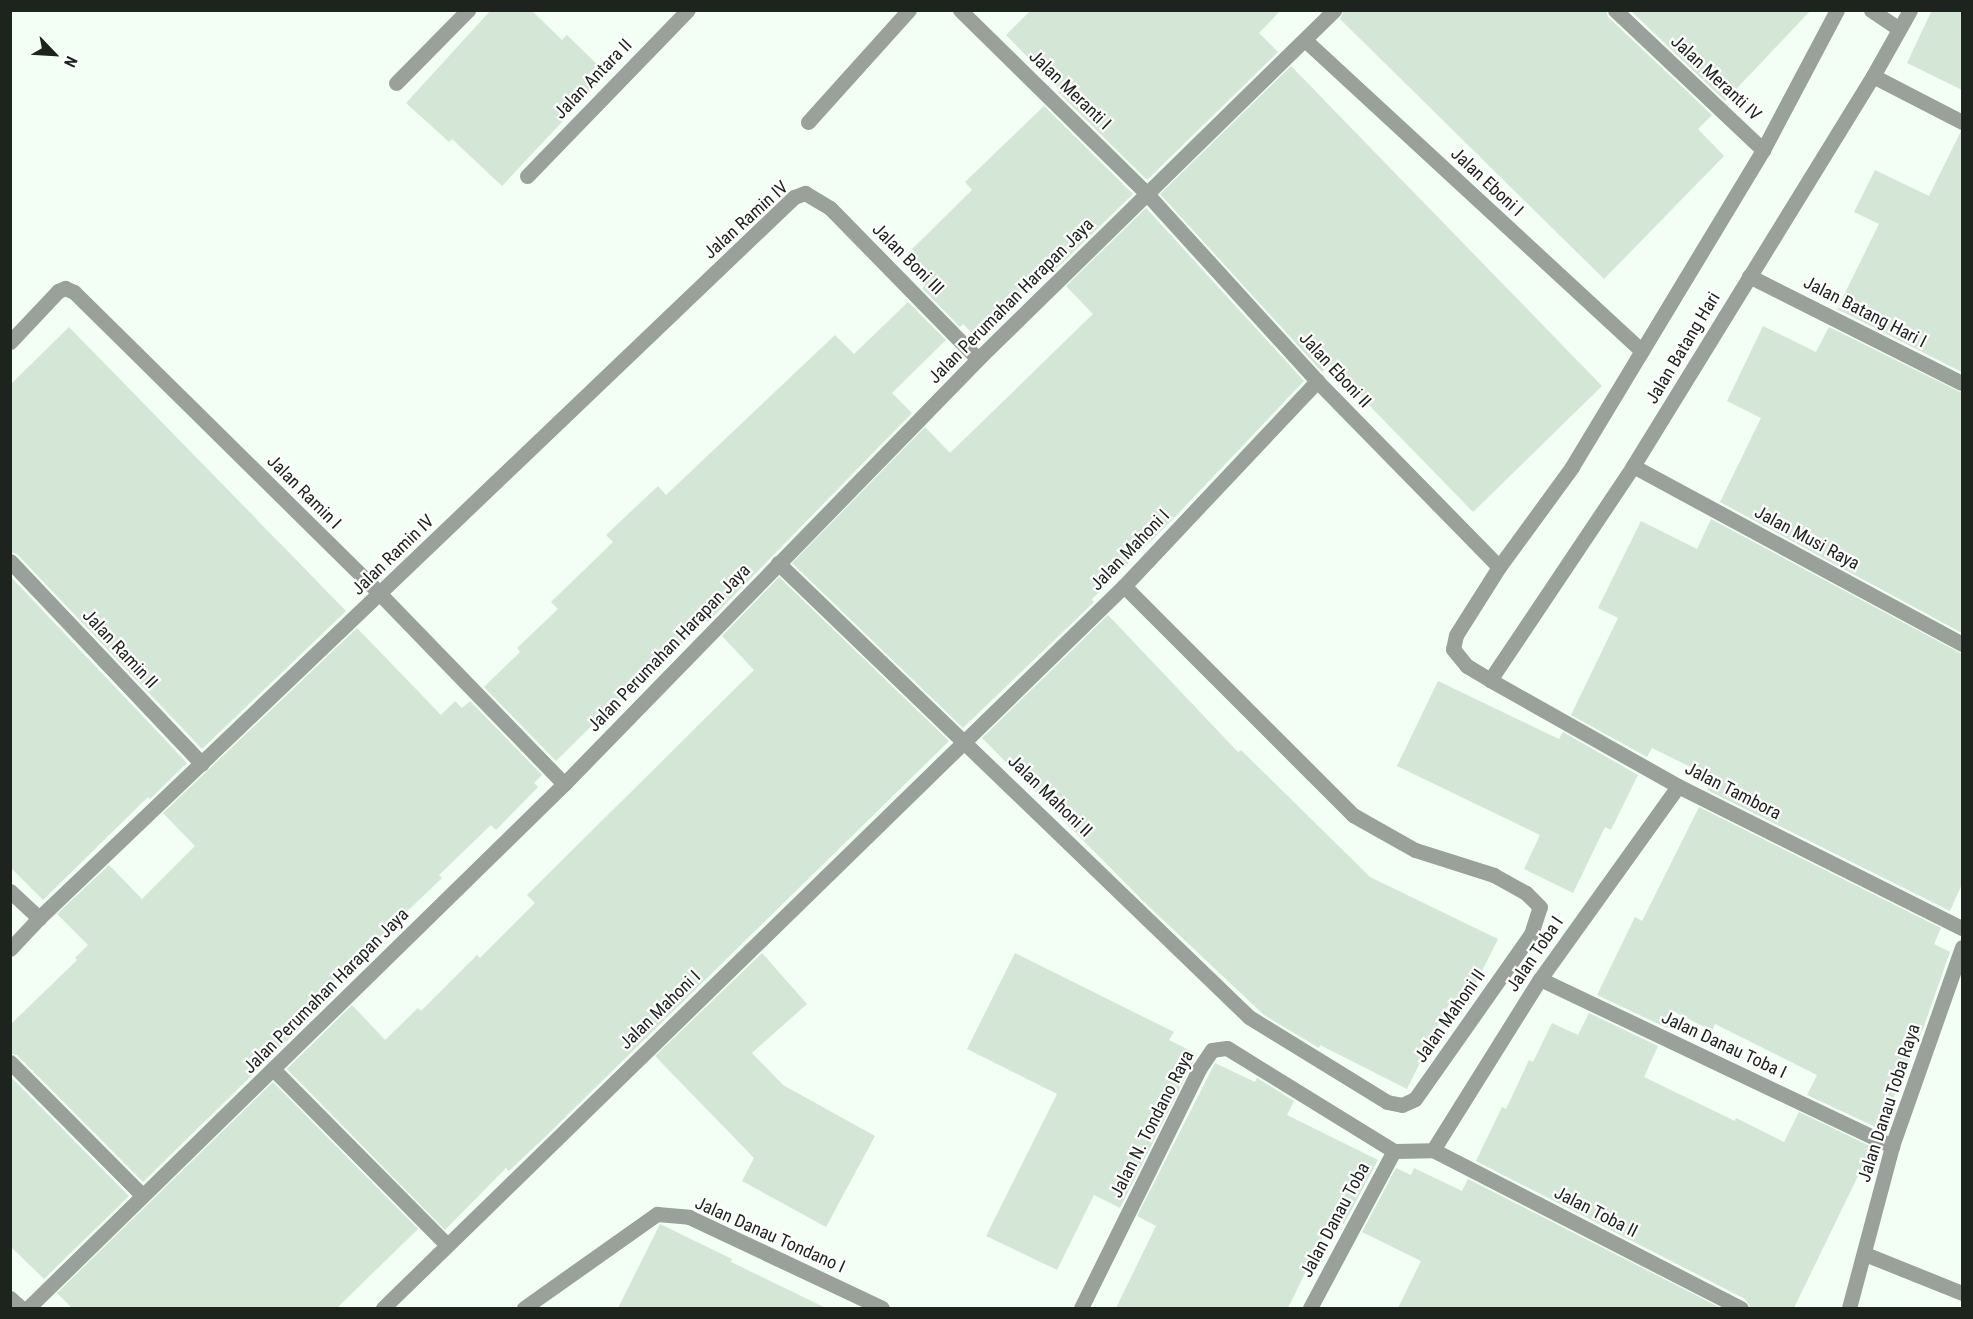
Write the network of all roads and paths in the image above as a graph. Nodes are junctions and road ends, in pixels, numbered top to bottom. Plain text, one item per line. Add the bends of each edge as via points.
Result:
1 (468, 10) edge
2 (688, 10) edge
3 (909, 10) edge
4 (1335, 10) edge
5 (1615, 10) edge
6 (1837, 10) edge
7 (1871, 10) edge
8 (1910, 10) edge
9 (964, 12) edge
10 (1894, 27) junction
11 (1306, 41) junction
12 (1873, 76) junction
13 (396, 83) dead end
14 (808, 122) dead end
15 (1962, 122) edge
16 (1763, 150) junction
17 (527, 176) dead end
18 (805, 193) joint
19 (1147, 194) junction
20 (1749, 276) junction
21 (10, 342) edge
22 (1642, 351) junction
23 (978, 359) junction
24 (1317, 381) junction
25 (1962, 382) edge
26 (1633, 466) junction
27 (10, 561) edge
28 (778, 563) junction
29 (1499, 567) junction
30 (1124, 586) junction
31 (380, 594) junction
32 (1962, 644) edge
33 (1490, 680) junction
34 (964, 740) junction
35 (202, 764) junction
36 (564, 784) junction
37 (1678, 786) junction
38 (10, 891) edge
39 (39, 918) junction
40 (1962, 928) edge
41 (1962, 947) edge
42 (10, 949) edge
43 (1540, 979) junction
44 (10, 1062) edge
45 (274, 1070) junction
46 (1892, 1146) junction
47 (1394, 1150) junction
48 (1433, 1150) junction
49 (142, 1195) junction
50 (447, 1245) junction
51 (1865, 1254) junction
52 (1962, 1293) edge
53 (10, 1298) edge
54 (21, 1308) edge
55 (27, 1308) edge
56 (383, 1308) edge
57 (524, 1308) edge
58 (882, 1308) edge
59 (1081, 1308) edge
60 (1313, 1308) edge
61 (1741, 1308) edge
62 (1849, 1308) edge

1 - 13 street
2 - 17 street, Jalan Antara II
3 - 14 street
4 - 11 street, Jalan Perumahan Harapan Jaya
5 - 16 street, Jalan Meranti IV
6 - 16 street
7 - 10 street
8 - 10 street, Jalan Batang Hari
9 - 19 street, Jalan Meranti I
10 - 12 street, Jalan Batang Hari
11 - 19 street, Jalan Perumahan Harapan Jaya
11 - 22 street, Jalan Eboni I
12 - 15 street
12 - 20 street, Jalan Batang Hari
16 - 22 street
18 - 23 street, Jalan Boni III via 830,208
18 - 31 street, Jalan Ramin IV via 794,198
19 - 23 street, Jalan Perumahan Harapan Jaya
19 - 24 street, Jalan Eboni II
20 - 25 street, Jalan Batang Hari I
20 - 26 street, Jalan Batang Hari
21 - 31 street, Jalan Ramin I via 58,291 65,288 74,292
22 - 29 street via 1572,467
23 - 28 street, Jalan Perumahan Harapan Jaya
24 - 29 street, Jalan Eboni II
24 - 30 street, Jalan Mahoni I
26 - 32 street, Jalan Musi Raya
26 - 33 street, Jalan Batang Hari
27 - 35 street, Jalan Ramin II
28 - 34 street
28 - 36 street, Jalan Perumahan Harapan Jaya
29 - 33 street via 1453,645 1458,658
30 - 34 street, Jalan Mahoni I
30 - 34 street, Jalan Mahoni II via 1353,815 1415,850 1494,875 1527,892 1540,907 1531,934 1415,1099 1402,1105 1387,1102 1249,1017
31 - 35 street, Jalan Ramin IV
31 - 36 street, Jalan Ramin I
33 - 37 street, Jalan Tambora
34 - 50 street, Jalan Mahoni I
35 - 39 street, Jalan Ramin IV
36 - 45 street, Jalan Perumahan Harapan Jaya
37 - 40 street, Jalan Tambora
37 - 43 street, Jalan Toba I
38 - 39 street
39 - 42 street, Jalan Ramin IV
41 - 46 street, Jalan Danau Toba Raya
43 - 46 street, Jalan Danau Toba I
43 - 48 street, Jalan Toba I
44 - 49 street
45 - 49 street, Jalan Perumahan Harapan Jaya
45 - 50 street
46 - 51 street, Jalan Danau Toba Raya
47 - 48 street
47 - 59 street, Jalan N. Tondano Raya via 1227,1048 1212,1050
47 - 60 street, Jalan Danau Toba
48 - 61 street, Jalan Toba II
49 - 55 street, Jalan Perumahan Harapan Jaya
50 - 56 street, Jalan Mahoni I
51 - 52 street
51 - 62 street, Jalan Danau Toba Raya
53 - 54 street
57 - 58 street, Jalan Danau Tondano I via 657,1214 689,1217

